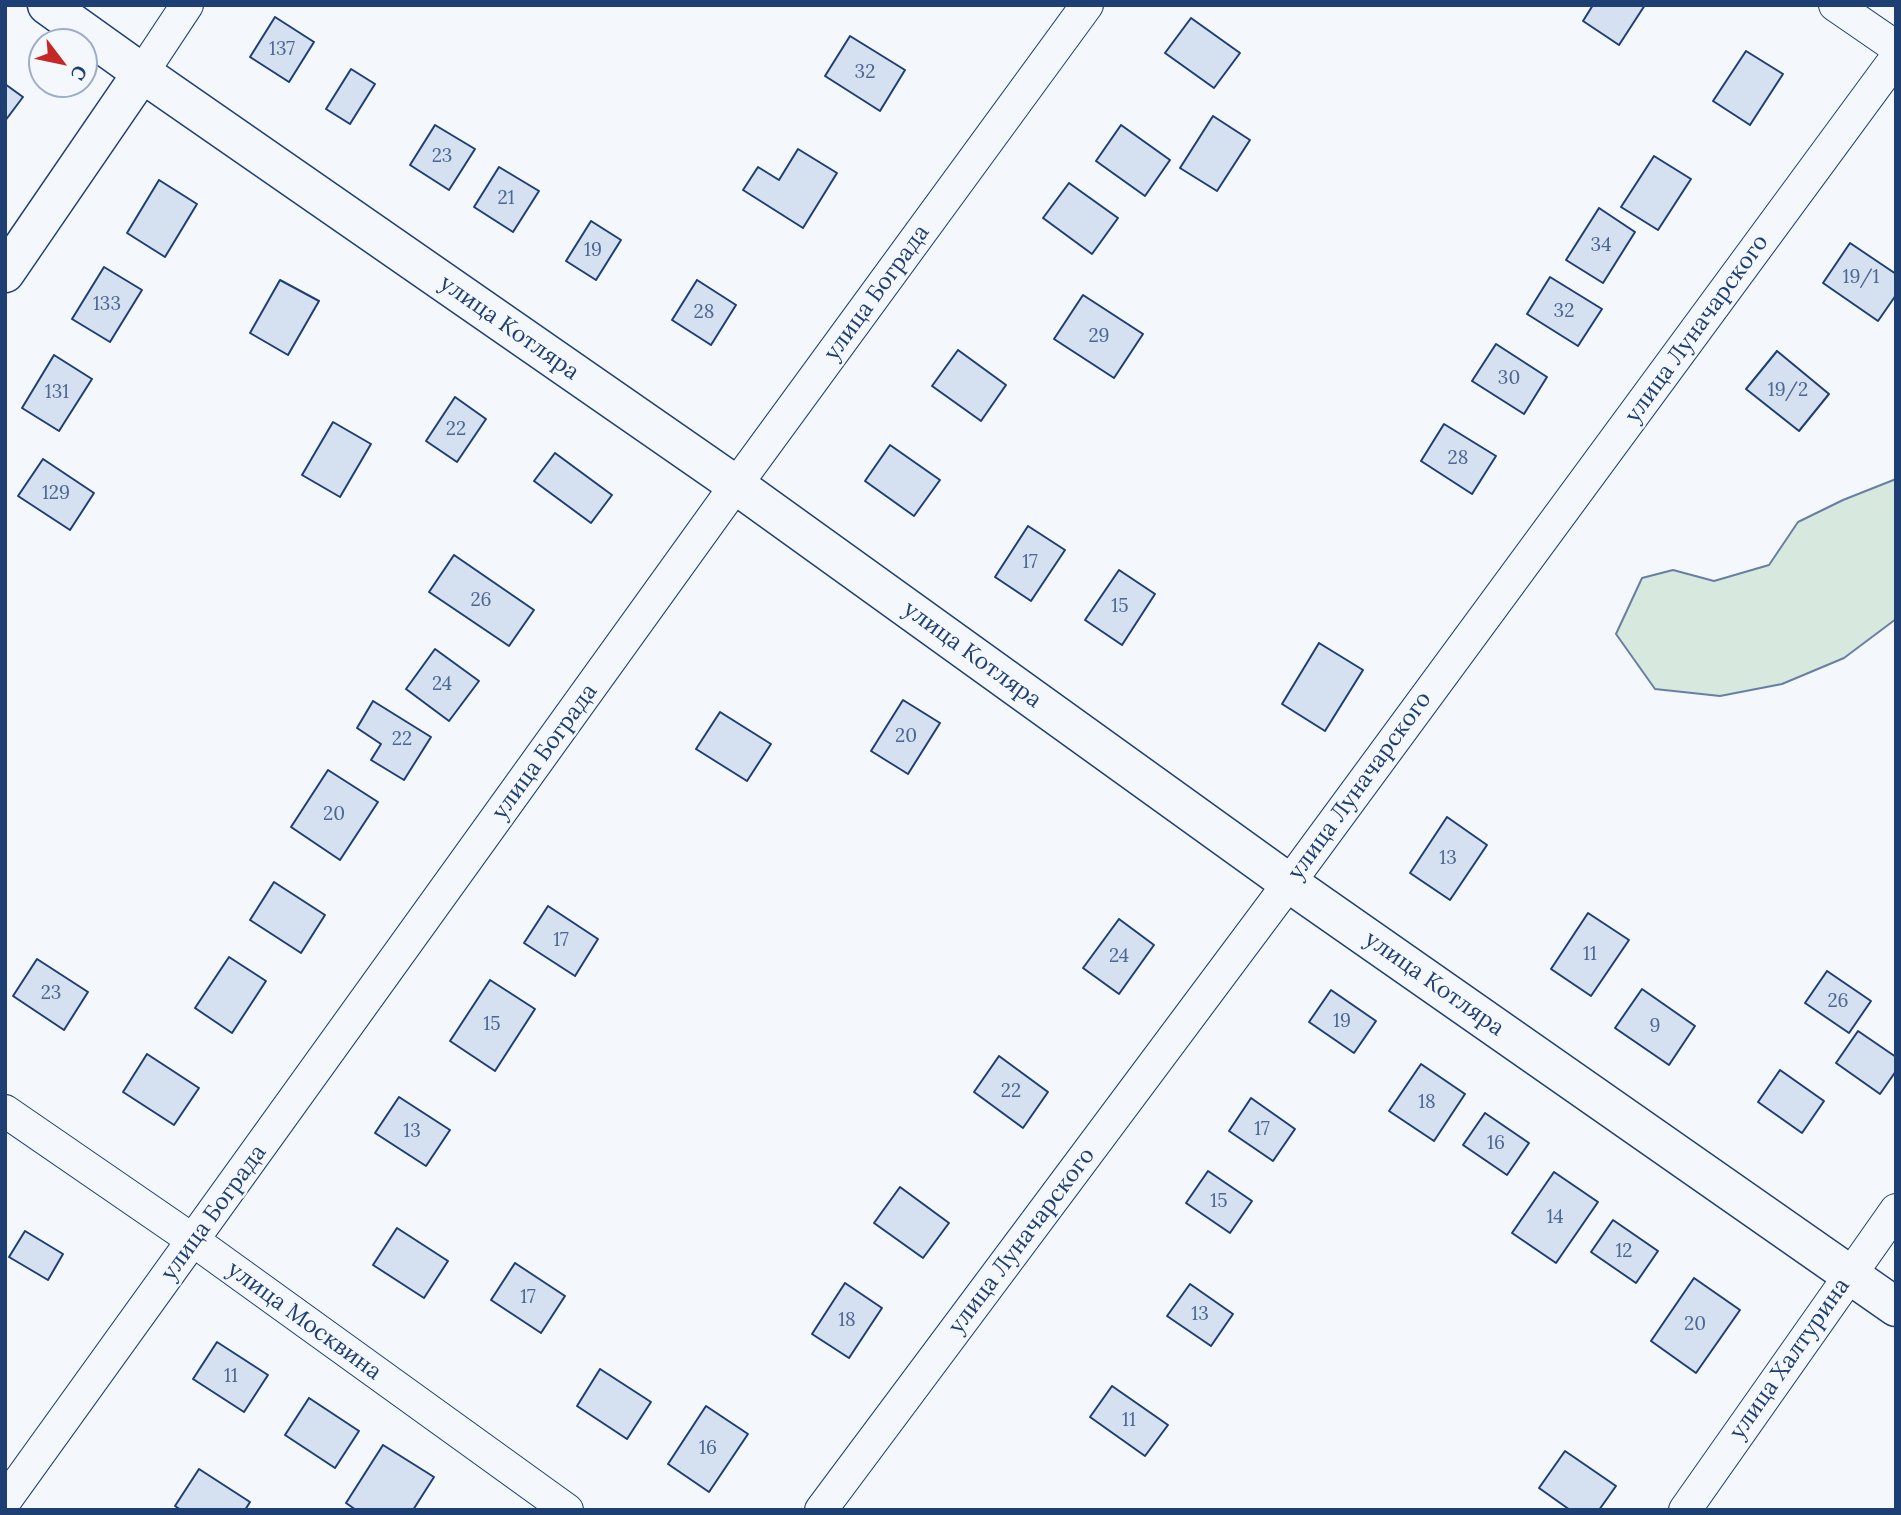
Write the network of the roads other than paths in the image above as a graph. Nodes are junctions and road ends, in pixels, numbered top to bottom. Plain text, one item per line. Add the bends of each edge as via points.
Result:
1 (47, 5) edge
2 (187, 5) edge
3 (1087, 5) edge
4 (1836, 5) edge
5 (1896, 47) edge
6 (1896, 58) edge
7 (142, 73) junction
8 (5, 273) edge
9 (736, 485) junction
10 (1289, 883) junction
11 (5, 1111) edge
12 (1896, 1210) edge
13 (194, 1241) junction
14 (1849, 1274) junction
15 (1896, 1307) edge
16 (5, 1501) edge
17 (566, 1510) edge
18 (821, 1510) edge
19 (1685, 1510) edge

1 - 7 street, улица Котляра
2 - 7 street
3 - 9 street, улица Бограда
4 - 5 street
6 - 10 street, улица Луначарского
7 - 8 street
7 - 9 street, улица Котляра
9 - 10 street, улица Котляра
9 - 13 street, улица Бограда
10 - 14 street, улица Котляра
10 - 18 street, улица Луначарского
11 - 13 street, улица Москвина
12 - 14 street, улица Халтурина
13 - 16 street, улица Бограда
13 - 17 street, улица Москвина
14 - 15 street, улица Котляра
14 - 19 street, улица Халтурина

